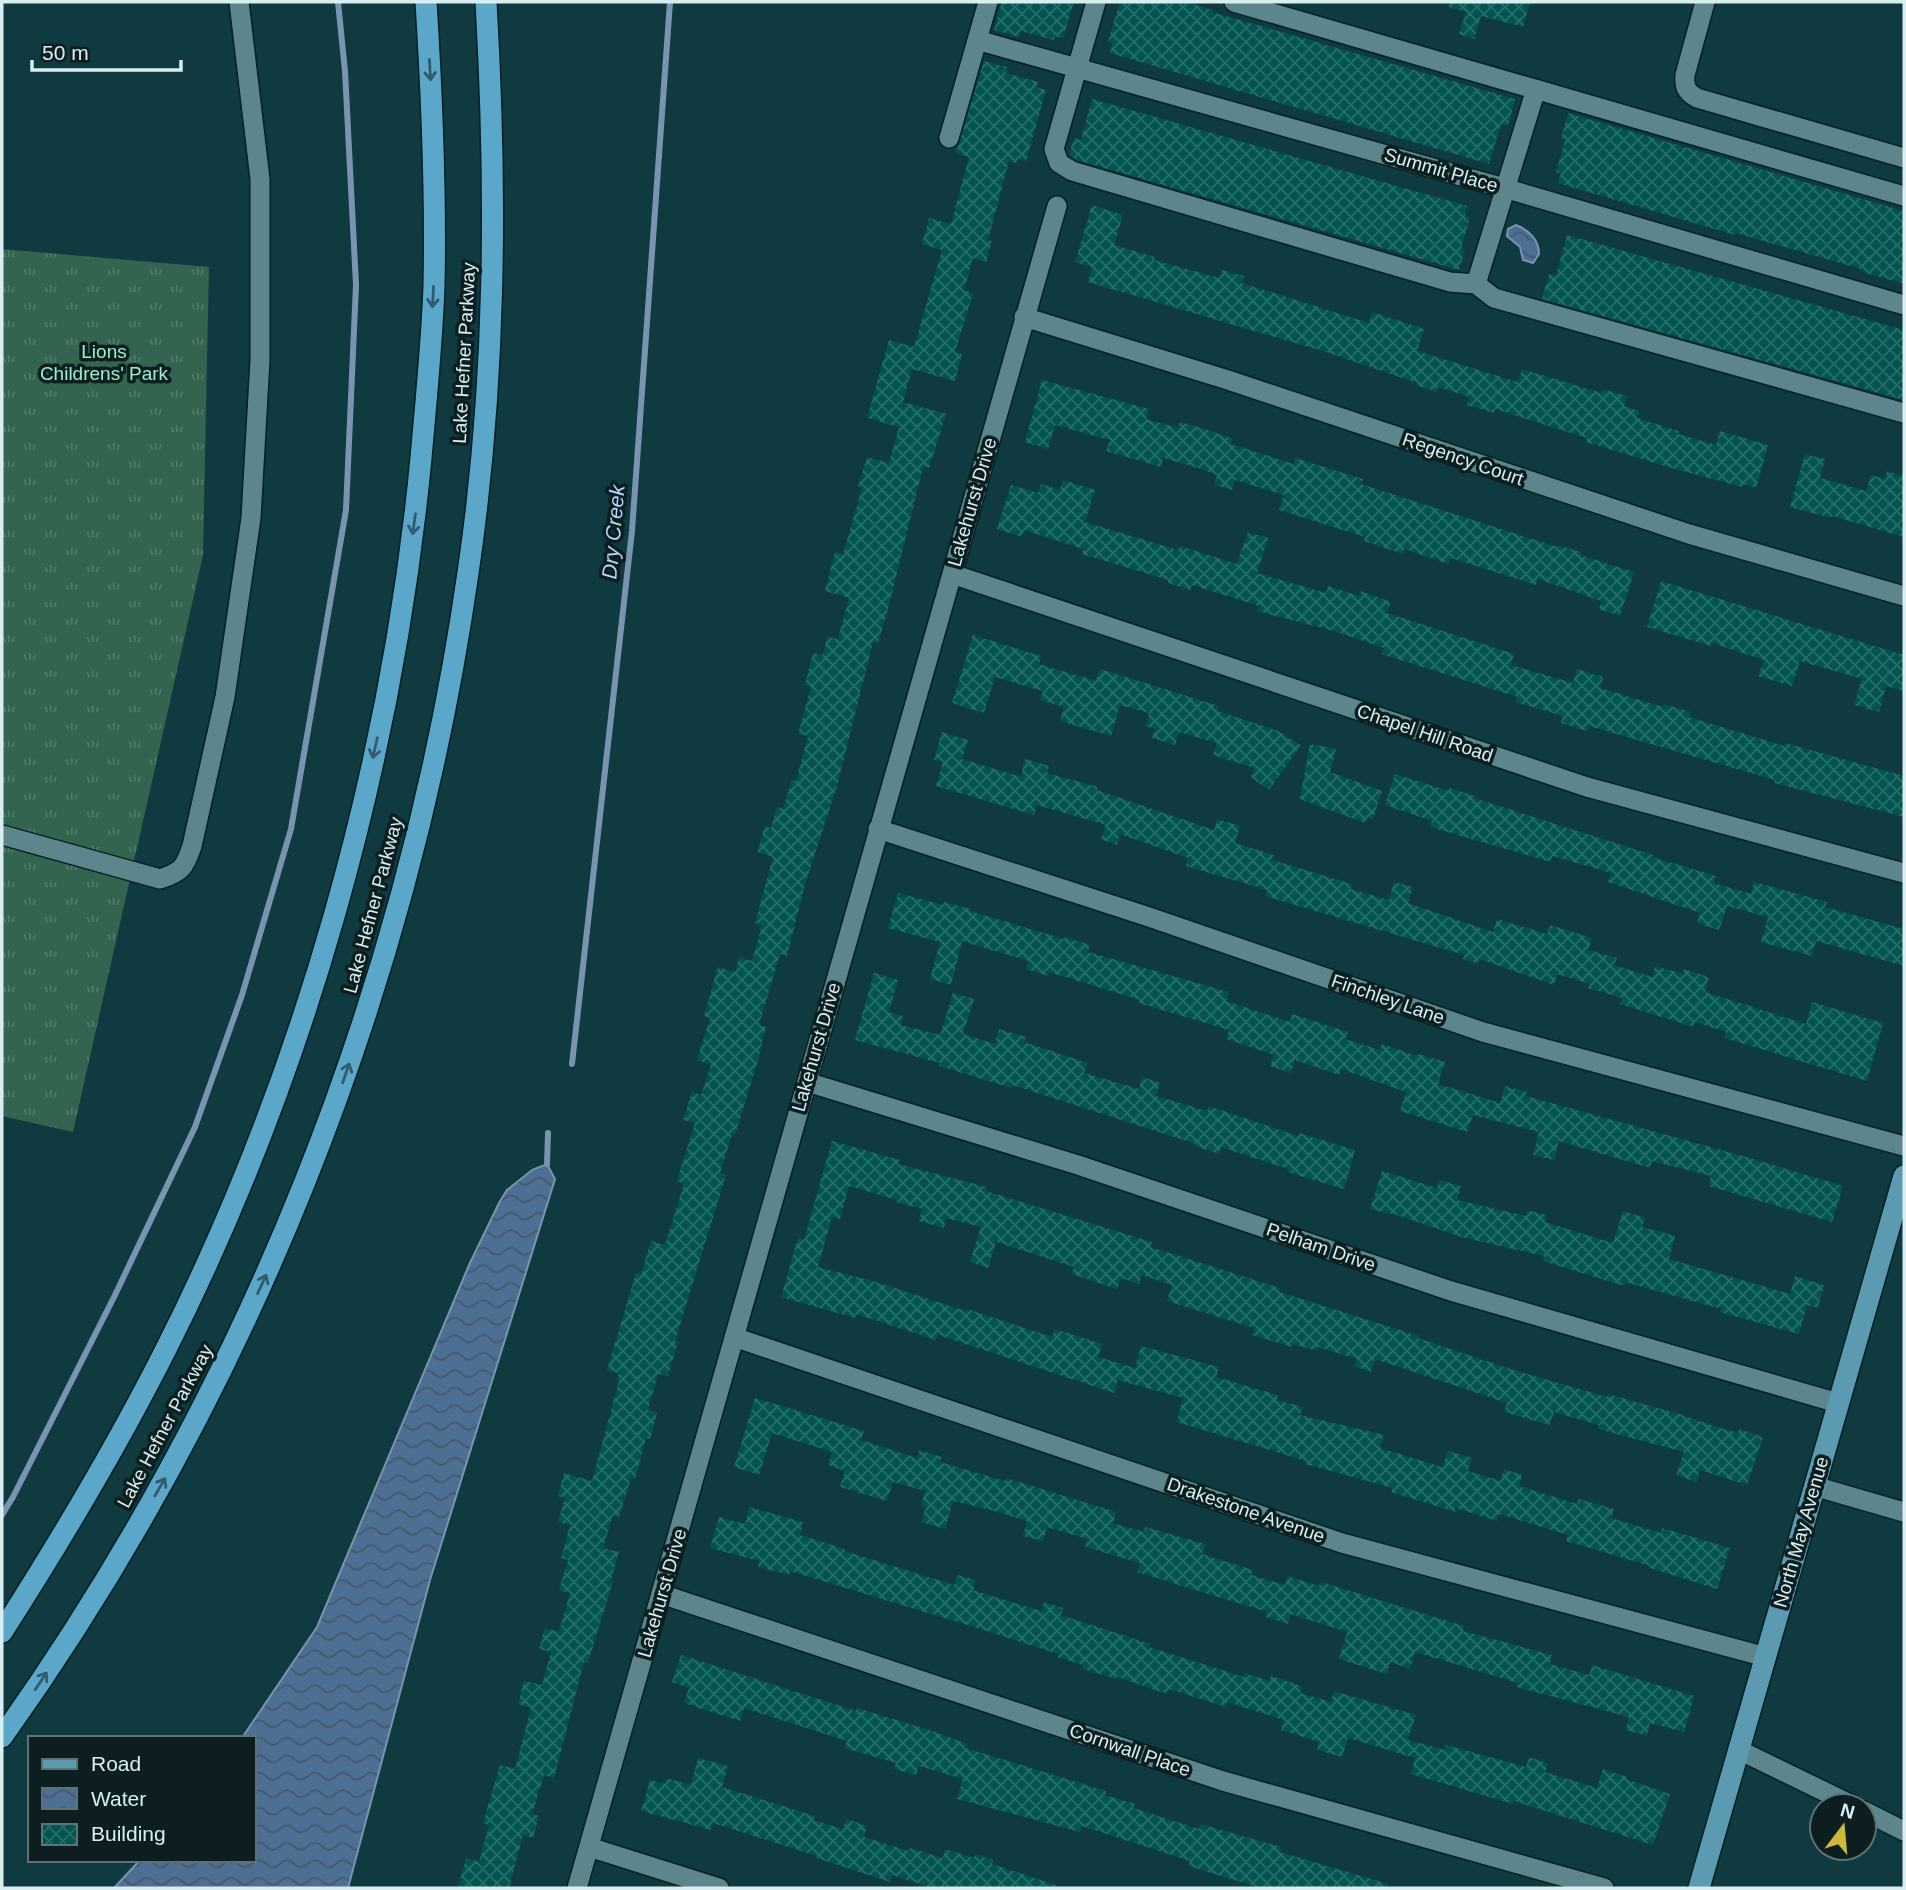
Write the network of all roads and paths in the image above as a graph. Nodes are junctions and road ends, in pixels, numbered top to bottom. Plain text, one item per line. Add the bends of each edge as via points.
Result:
1 (239, 2) edge
2 (426, 2) edge
3 (485, 2) edge
4 (501, 2) edge
5 (988, 2) edge
6 (1096, 2) edge
7 (1234, 2) edge
8 (1706, 2) edge
9 (977, 40) junction
10 (1077, 69) junction
11 (491, 83) junction
12 (1536, 89) junction
13 (949, 138) dead end
14 (1904, 158) edge
15 (1504, 188) junction
16 (1904, 196) edge
17 (1057, 206) dead end
18 (1476, 284) junction
19 (1904, 305) edge
20 (1024, 317) junction
21 (1904, 413) edge
22 (952, 574) junction
23 (1904, 596) edge
24 (878, 829) junction
25 (2, 835) edge
26 (1904, 873) edge
27 (807, 1082) junction
28 (1904, 1146) edge
29 (1904, 1176) edge
30 (734, 1336) junction
31 (1838, 1404) junction
32 (1814, 1486) junction
33 (1904, 1512) edge
34 (661, 1594) junction
35 (2, 1632) edge
36 (1766, 1657) junction
37 (2, 1737) edge
38 (1739, 1750) junction
39 (1825, 1792) edge
40 (1878, 1818) edge
41 (1904, 1831) edge
42 (589, 1847) junction
43 (577, 1888) edge
44 (719, 1888) edge
45 (1604, 1888) edge
46 (1699, 1888) edge

1 - 25 street via 260,179 259,373 251,518 225,697 192,846 177,874 160,879
2 -> 35 highway, Lake Hefner Parkway via 434,191 427,398 403,600 354,843 304,1014 212,1251 127,1424
3 - 11 highway, Lake Hefner Parkway
4 - 11 highway
5 - 9 street
6 - 10 street
7 - 12 street
8 - 14 street via 1685,75 1689,93
9 - 10 street, Summit Place
9 - 13 street
10 - 15 street, Summit Place
10 - 18 street via 1054,149 1059,163 1072,171 1450,282
37 -> 11 highway, Lake Hefner Parkway via 112,1570 213,1388 275,1255 333,1111 400,902 442,729 478,492 492,281
12 - 15 street
12 - 16 street
15 - 18 street
15 - 19 street, Summit Place
17 - 20 street, Lakehurst Drive
18 - 21 street via 1494,298
20 - 22 street, Lakehurst Drive
20 - 23 street, Regency Court via 1689,534
22 - 24 street, Lakehurst Drive
22 - 26 street, Chapel Hill Road via 1587,787
24 - 27 street, Lakehurst Drive
24 - 28 street, Finchley Lane via 1483,1032
27 - 30 street, Lakehurst Drive
27 - 31 street, Pelham Drive via 1078,1165 1451,1291
29 - 31 main road, North May Avenue
30 - 34 street, Lakehurst Drive
30 - 36 street, Drakestone Avenue via 1342,1543
31 - 32 main road, North May Avenue
32 - 33 street
32 - 36 main road, North May Avenue
34 - 42 street, Lakehurst Drive
34 - 45 street, Cornwall Place via 1223,1781
36 - 38 main road, North May Avenue
38 - 39 street
38 - 46 main road, North May Avenue
40 - 41 street
42 - 43 street, Lakehurst Drive
42 - 44 street

